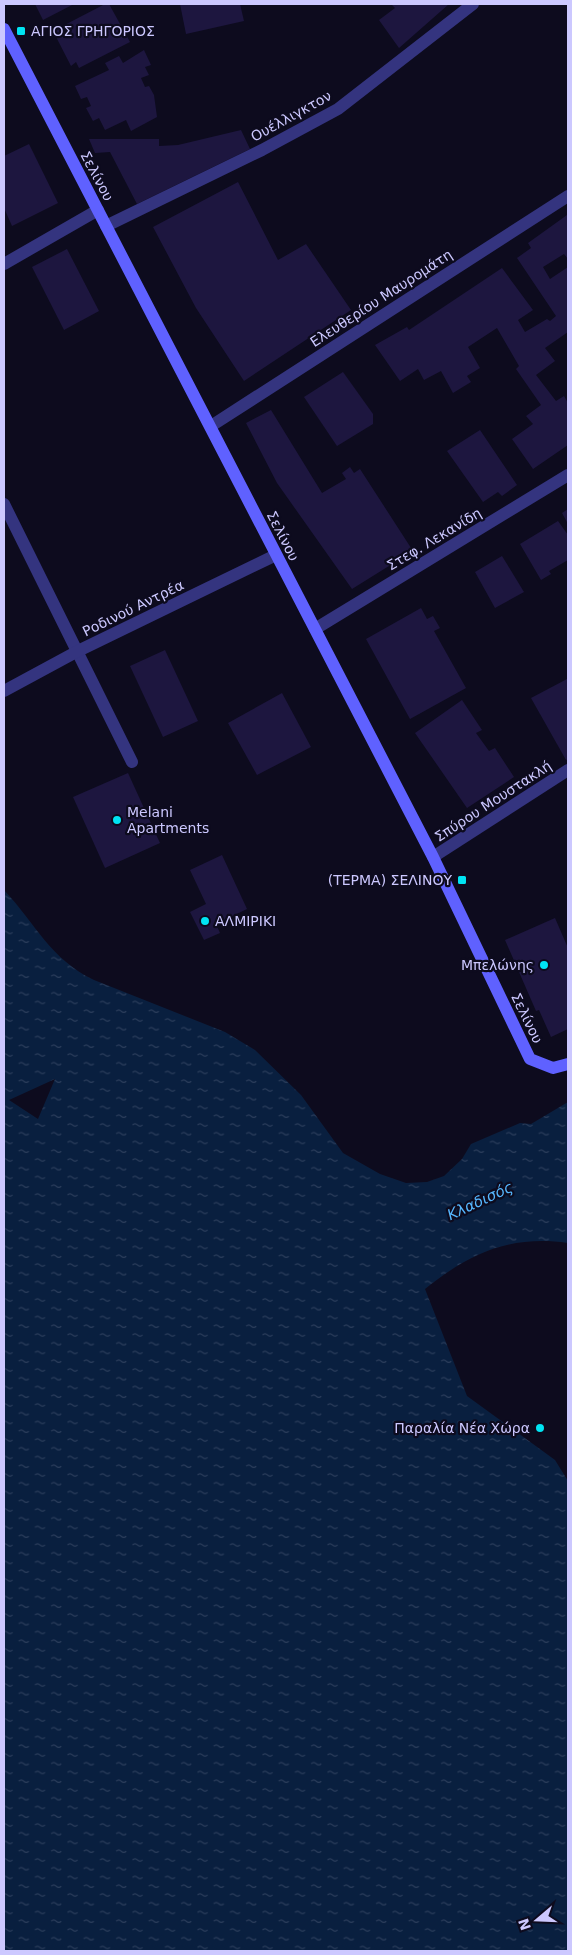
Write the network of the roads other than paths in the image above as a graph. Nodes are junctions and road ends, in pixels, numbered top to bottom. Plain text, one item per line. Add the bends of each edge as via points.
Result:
1 (473, 4) edge
2 (4, 29) edge
3 (7, 44) edge
4 (568, 196) edge
5 (98, 210) junction
6 (106, 226) junction
7 (4, 264) edge
8 (211, 426) junction
9 (568, 475) edge
10 (4, 504) edge
11 (276, 555) junction
12 (315, 630) junction
13 (78, 651) junction
14 (4, 691) edge
15 (132, 762) dead end
16 (568, 770) edge
17 (433, 857) junction
18 (568, 1064) edge

1 - 6 street, Ουέλλιγκτον via 338,109
2 - 3 street, Σελίνου
3 - 5 street, Σελίνου
4 - 8 street, Ελευθερίου Μαυρομάτη
5 - 6 street, Σελίνου
5 - 7 street
6 - 8 street, Σελίνου
8 - 11 street, Σελίνου
9 - 12 street, Στεφ. Λεκανίδη
10 - 13 street
11 - 12 street, Σελίνου
11 - 13 street, Ροδινού Αντρέα
12 - 17 street, Σελίνου
13 - 14 street, Ροδινού Αντρέα
13 - 15 street
16 - 17 street, Σπύρου Μουστακλή
17 - 18 street, Σελίνου via 530,1059 553,1068

